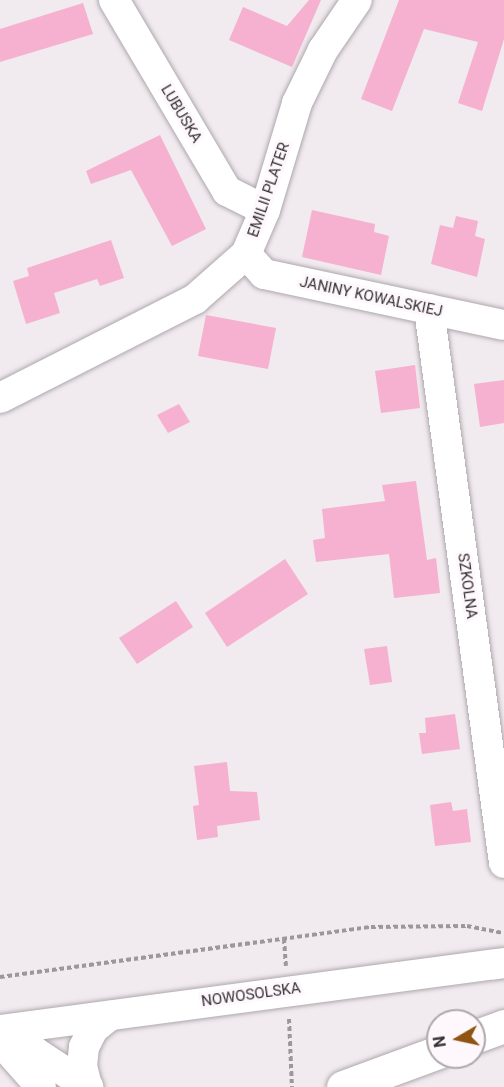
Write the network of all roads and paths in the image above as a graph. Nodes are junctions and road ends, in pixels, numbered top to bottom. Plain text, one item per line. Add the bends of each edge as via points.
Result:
1 (114, 0) edge
2 (357, 0) edge
3 (265, 210) junction
4 (246, 254) junction
5 (429, 309) junction
6 (504, 325) edge
7 (0, 398) edge
8 (504, 862) edge
9 (504, 933) edge
10 (503, 963) edge
11 (0, 977) edge
12 (109, 1016) junction
13 (504, 1026) edge
14 (486, 1033) edge
15 (1, 1039) edge
16 (426, 1057) edge
17 (372, 1082) edge
18 (41, 1087) edge
19 (87, 1087) edge
20 (343, 1087) edge

1 - 3 street, LUBUSKA via 227,191
2 - 3 street, EMILII PLATER via 329,40 297,103
3 - 4 street, EMILII PLATER
4 - 5 street, JANINY KOWALSKIEJ via 264,273
4 - 7 street, EMILII PLATER via 195,299
5 - 6 street, JANINY KOWALSKIEJ
5 - 8 street, SZKOLNA
9 - 11 path via 467,926 370,927
10 - 12 street, NOWOSOLSKA
12 - 15 street, NOWOSOLSKA
12 - 19 street via 93,1029 84,1047 82,1066
13 - 14 street
15 - 18 street
15 - 19 street via 35,1052
16 - 17 street
17 - 20 street

